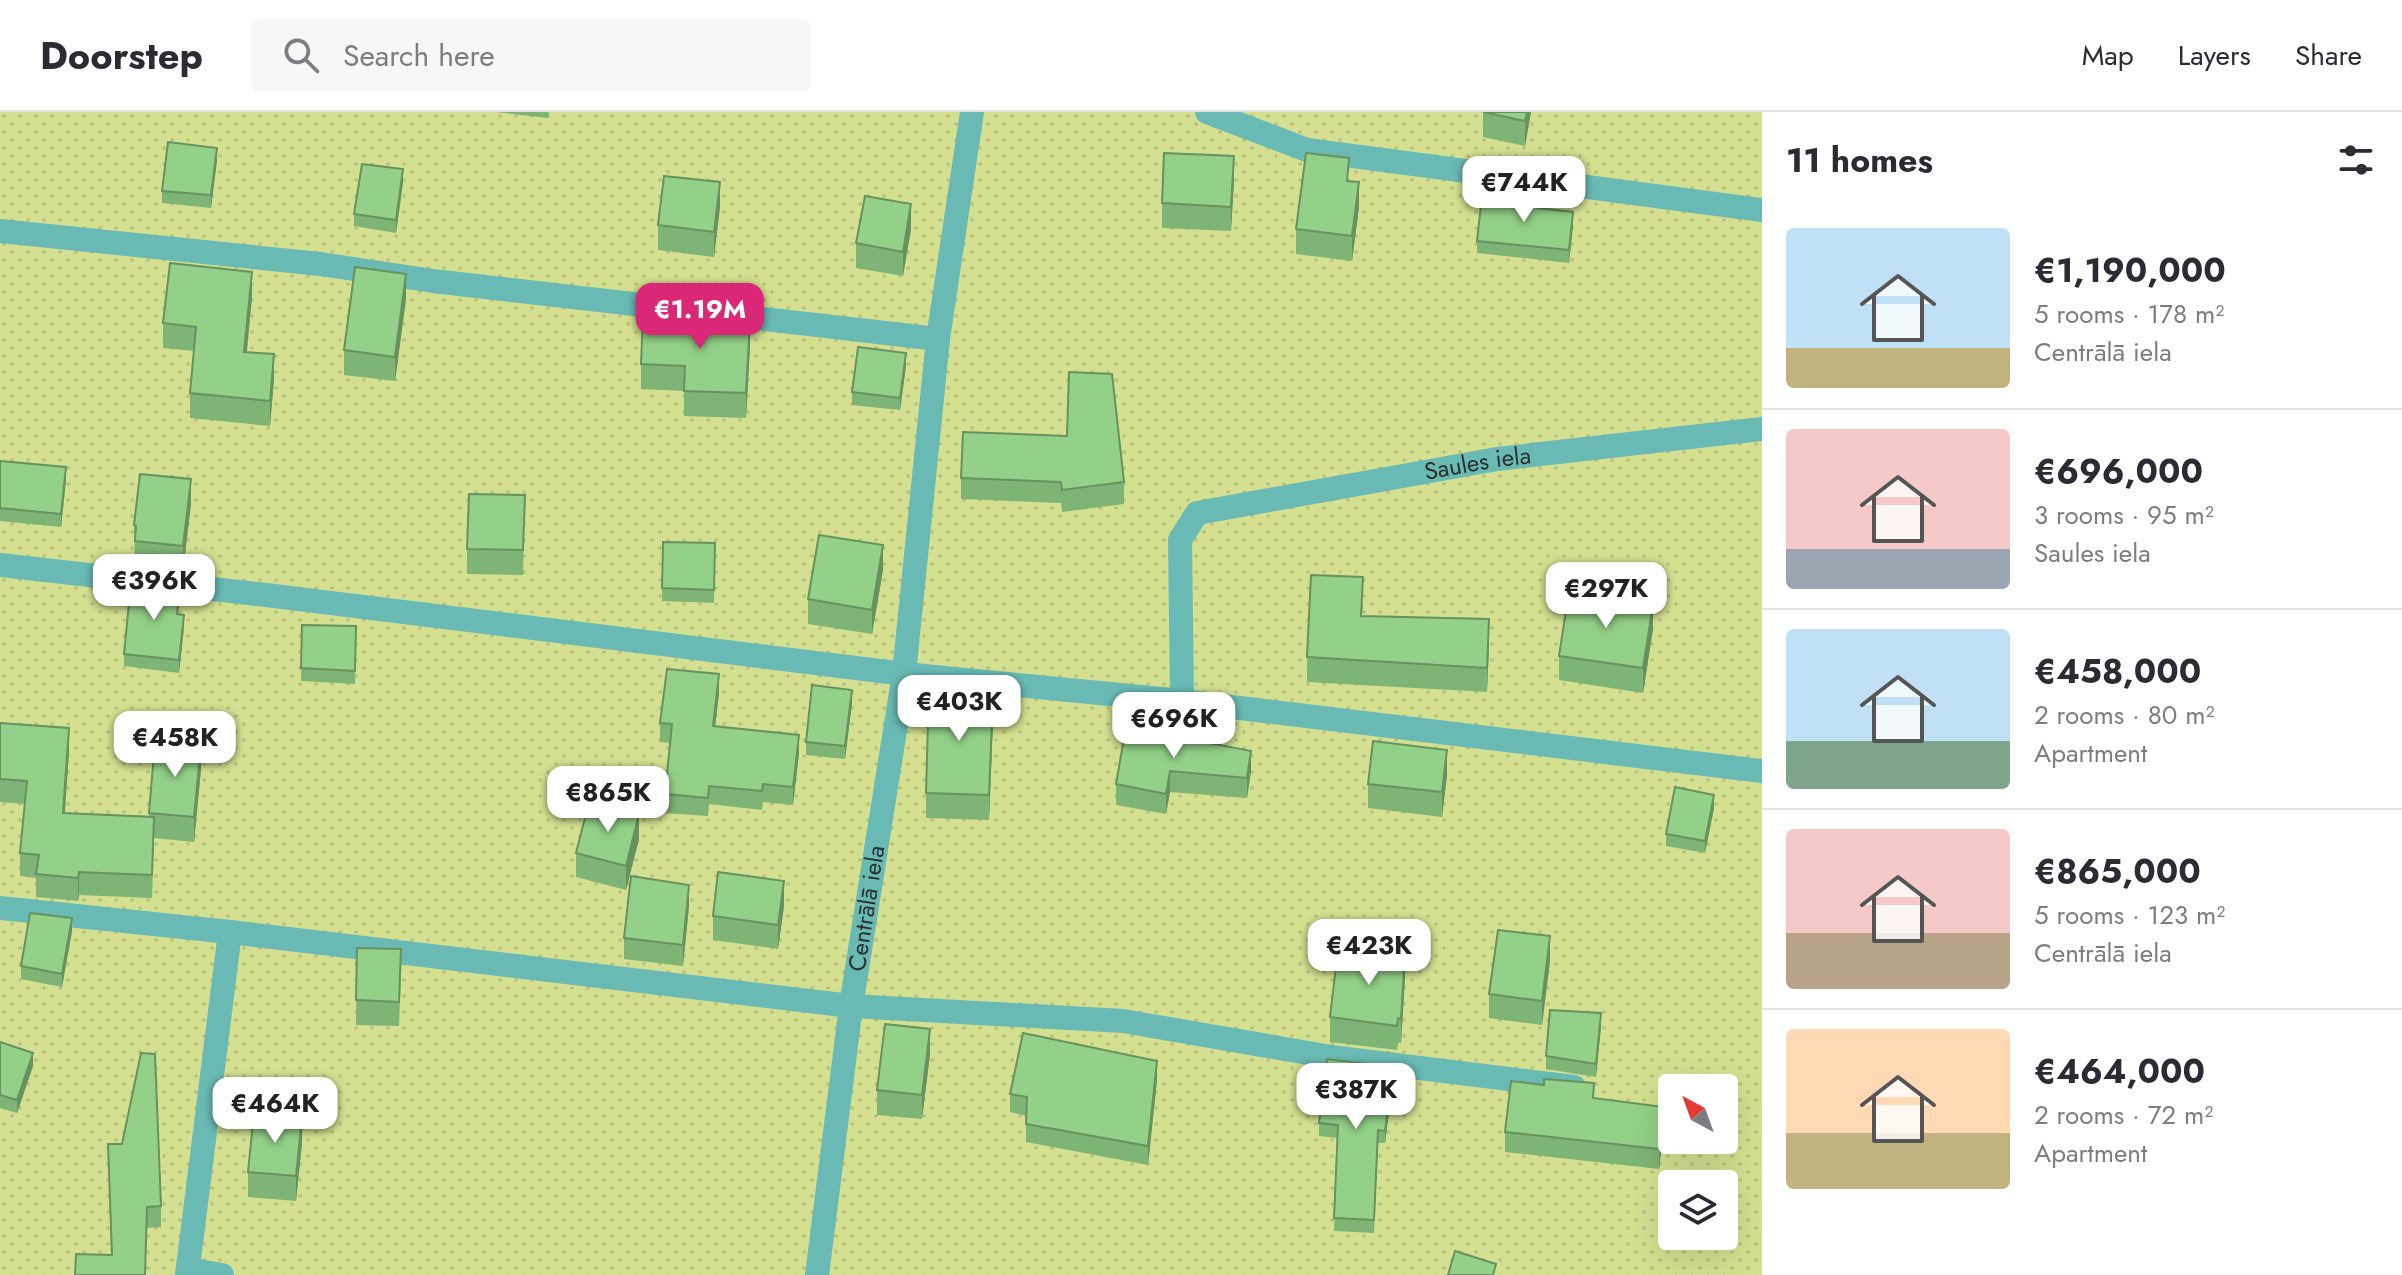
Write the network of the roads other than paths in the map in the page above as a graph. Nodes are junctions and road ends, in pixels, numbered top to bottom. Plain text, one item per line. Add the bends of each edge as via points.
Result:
1 (972, 112) edge
2 (1207, 112) edge
3 (1762, 210) edge
4 (0, 231) edge
5 (938, 339) junction
6 (1762, 429) edge
7 (0, 565) edge
8 (904, 674) junction
9 (1182, 701) junction
10 (1762, 771) edge
11 (0, 908) edge
12 (230, 932) junction
13 (851, 1006) junction
14 (1588, 1089) edge
15 (188, 1272) edge
16 (222, 1275) edge
17 (817, 1275) edge

1 - 5 street, Centrālā iela
2 - 3 street via 1307,150
4 - 5 street
5 - 8 street, Centrālā iela
6 - 9 street, Saules iela via 1497,459 1197,513 1180,540
7 - 8 street
8 - 9 street
8 - 13 street, Centrālā iela
9 - 10 street
11 - 12 street
12 - 13 street
12 - 15 street
13 - 14 street via 1123,1021 1331,1057
13 - 17 street, Centrālā iela
15 - 16 street

